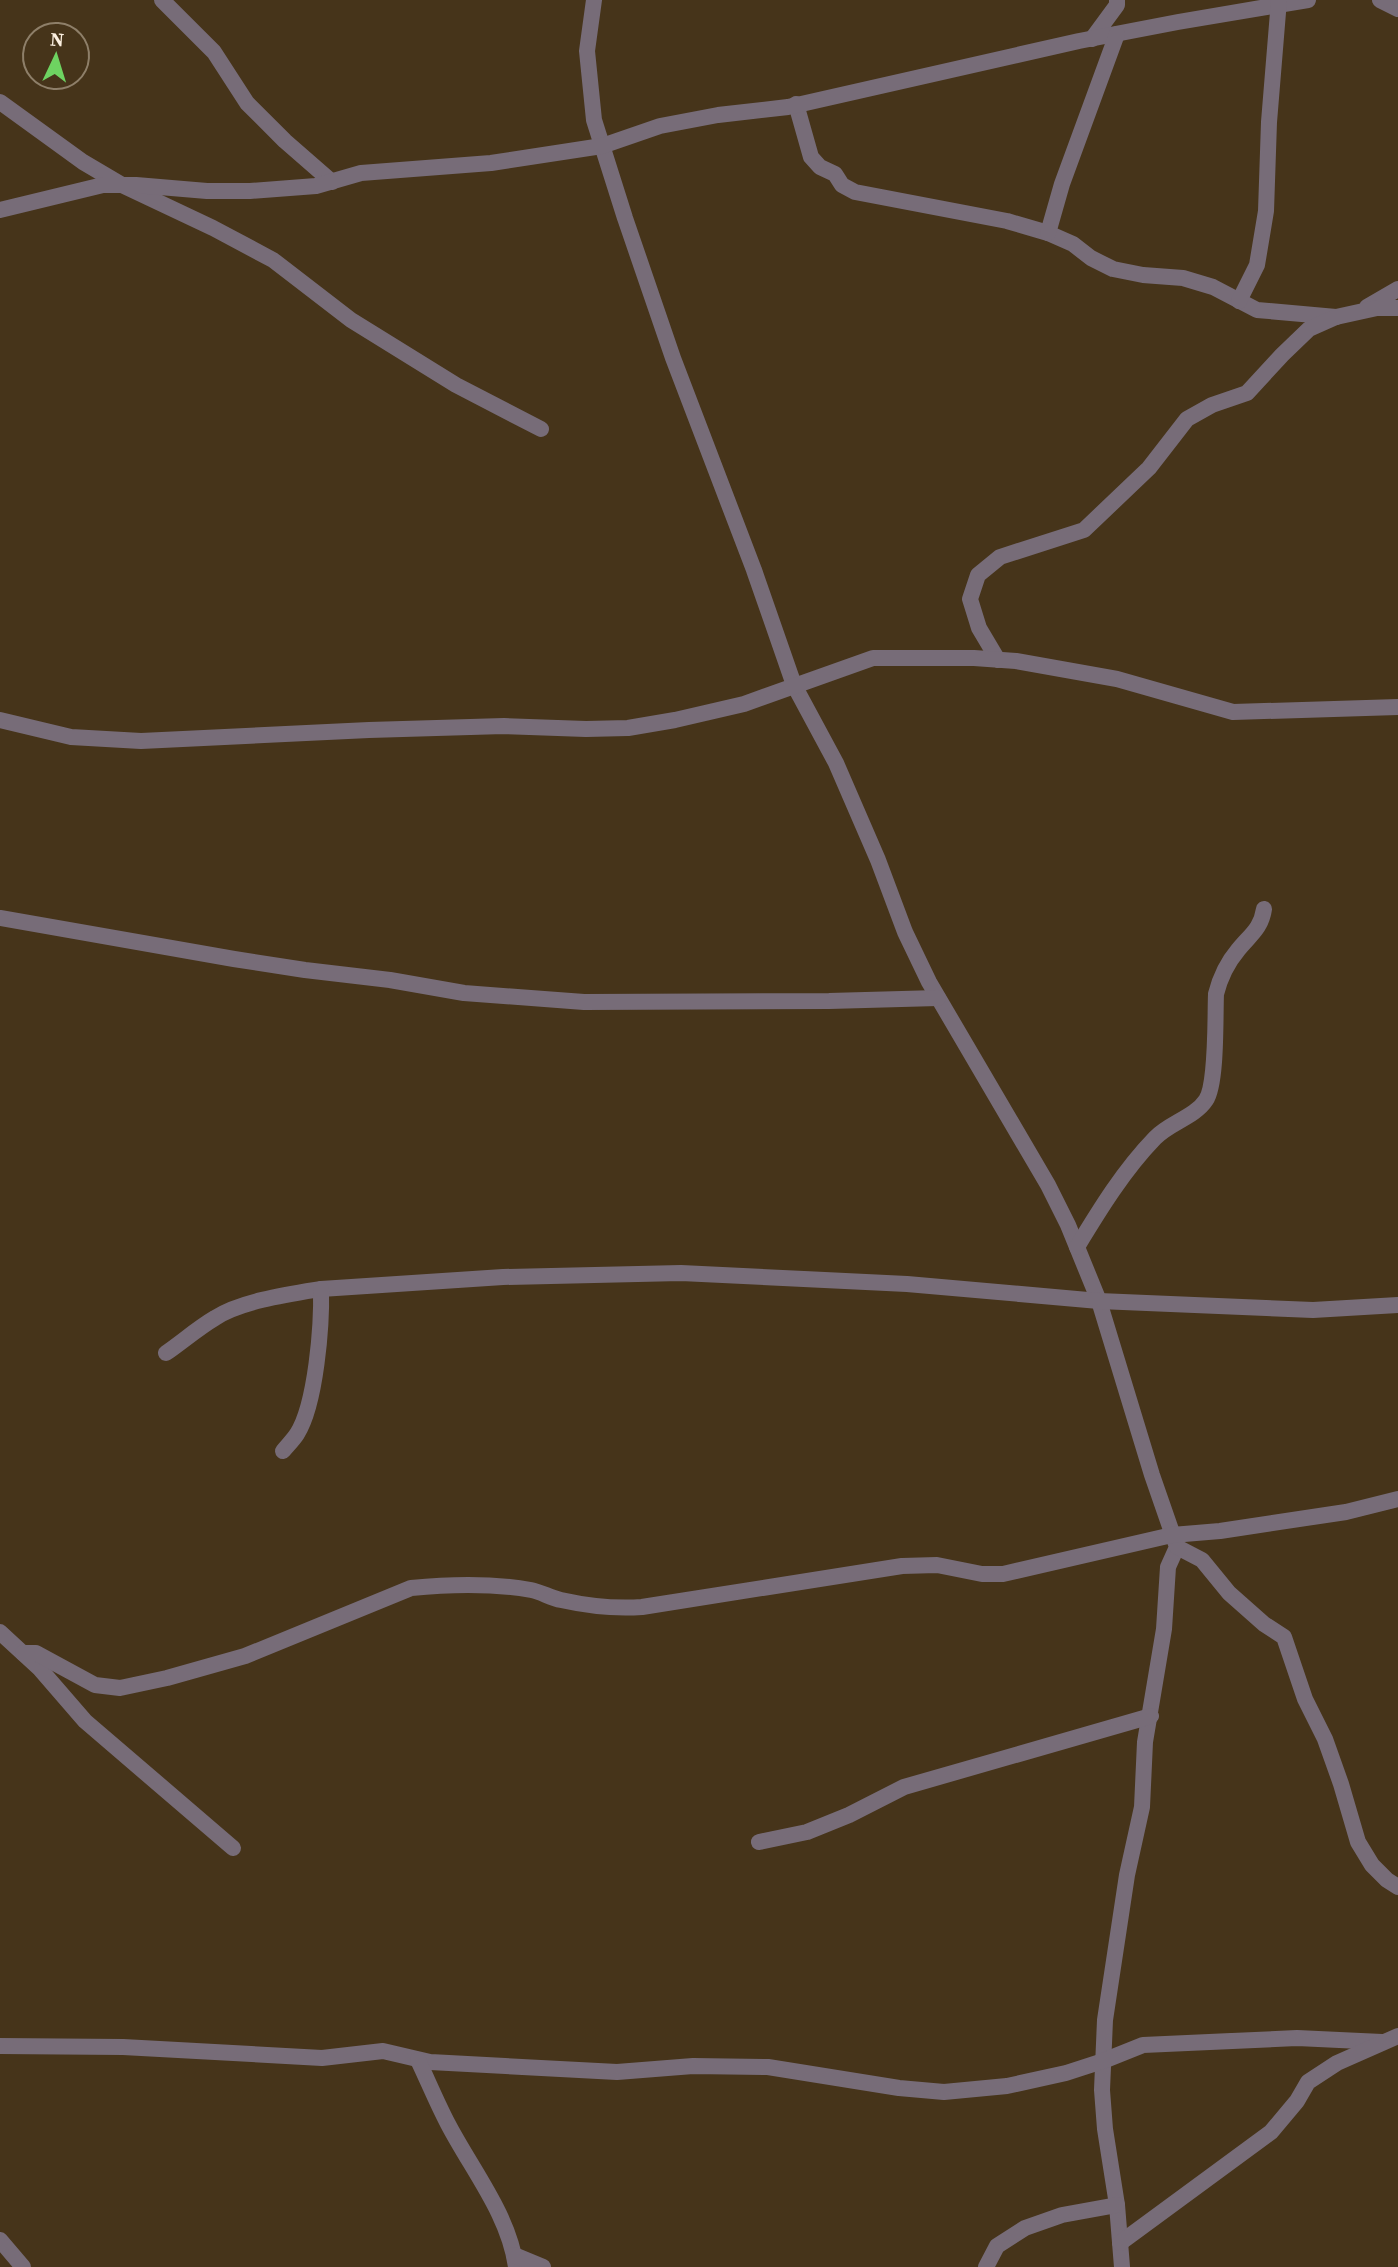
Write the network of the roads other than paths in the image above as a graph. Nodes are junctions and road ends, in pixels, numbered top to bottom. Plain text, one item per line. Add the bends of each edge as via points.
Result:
1 (162, 0) edge
2 (594, 0) edge
3 (1117, 0) edge
4 (1308, 0) edge
5 (1279, 3) edge
6 (1389, 5) edge
7 (1398, 21) edge
8 (1117, 34) junction
9 (1092, 38) junction
10 (0, 102) edge
11 (796, 104) junction
12 (603, 146) junction
13 (332, 182) junction
14 (122, 185) junction
15 (0, 211) edge
16 (1048, 233) junction
17 (1398, 289) edge
18 (1239, 300) junction
19 (1398, 308) edge
20 (1358, 313) junction
21 (1336, 317) junction
22 (541, 429) dead end
23 (998, 660) junction
24 (794, 685) junction
25 (1398, 707) edge
26 (0, 720) edge
27 (1264, 909) dead end
28 (0, 918) edge
29 (938, 998) junction
30 (1077, 1247) junction
31 (321, 1289) junction
32 (1099, 1301) junction
33 (1398, 1305) edge
34 (166, 1353) dead end
35 (283, 1451) dead end
36 (1398, 1499) edge
37 (1174, 1541) junction
38 (0, 1632) edge
39 (23, 1653) junction
40 (1151, 1716) junction
41 (759, 1842) dead end
42 (233, 1848) dead end
43 (1398, 1887) edge
44 (1398, 2036) edge
45 (1382, 2042) junction
46 (0, 2046) edge
47 (418, 2060) junction
48 (1103, 2061) junction
49 (1117, 2205) junction
50 (0, 2240) edge
51 (1120, 2243) junction
52 (515, 2261) edge
53 (23, 2267) edge
54 (543, 2267) edge
55 (986, 2267) edge
56 (1122, 2267) edge

1 - 13 street via 214,52 247,103
2 - 12 street via 587,51 594,120
3 - 9 street
4 - 5 street
5 - 8 street
5 - 18 street via 1266,211 1257,265
6 - 7 street
8 - 9 street
8 - 16 street
9 - 11 street
10 - 14 street
11 - 12 street via 660,126
11 - 16 street via 811,157 855,192 1007,220
12 - 13 street via 491,163 361,173
12 - 24 street via 673,358
13 - 14 street via 250,191
14 - 15 street via 75,190
14 - 22 street via 273,260 351,320 456,386
16 - 18 street via 1113,269 1184,278
17 - 20 street
18 - 21 street via 1257,310
19 - 20 street
20 - 21 street
21 - 23 street via 1310,329 1247,393 1187,419 1149,468 1084,530 1000,557 978,575 970,599 979,628
23 - 24 street via 873,658
23 - 25 street via 1117,679 1233,712
24 - 26 street via 713,712 618,728 504,726 141,741 71,737
24 - 29 street via 836,763 905,932
27 - 30 street via 1262,923 1236,952 1219,982 1207,1100 1157,1136 1138,1156
28 - 29 street via 464,993 584,1002
29 - 30 street via 1048,1185
30 - 32 street
31 - 32 street via 503,1277 681,1273 907,1284
31 - 34 street via 253,1303 217,1316
31 - 35 street via 308,1403 298,1433
32 - 33 street via 1312,1310
32 - 37 street
36 - 37 street
37 - 39 street via 1003,1574 937,1565 902,1566 618,1609 559,1600 532,1590 411,1588 245,1656 120,1688 95,1685 36,1653
37 - 40 street
37 - 43 street via 1202,1560 1264,1625 1284,1637 1305,1699 1325,1739 1358,1842 1372,1865
38 - 39 street
39 - 42 street via 85,1721
40 - 41 street via 904,1787 807,1832
40 - 48 street via 1142,1807 1105,2020
44 - 45 street
45 - 48 street via 1297,2038 1143,2045
45 - 51 street via 1308,2082 1271,2132
46 - 47 street via 122,2047 322,2058 383,2051
47 - 48 street via 617,2072 768,2067 944,2092 1007,2086
47 - 52 street via 505,2227
48 - 49 street via 1105,2129
49 - 51 street
49 - 55 street via 1062,2215 1025,2228 997,2246
50 - 53 street
51 - 56 street
52 - 54 street

